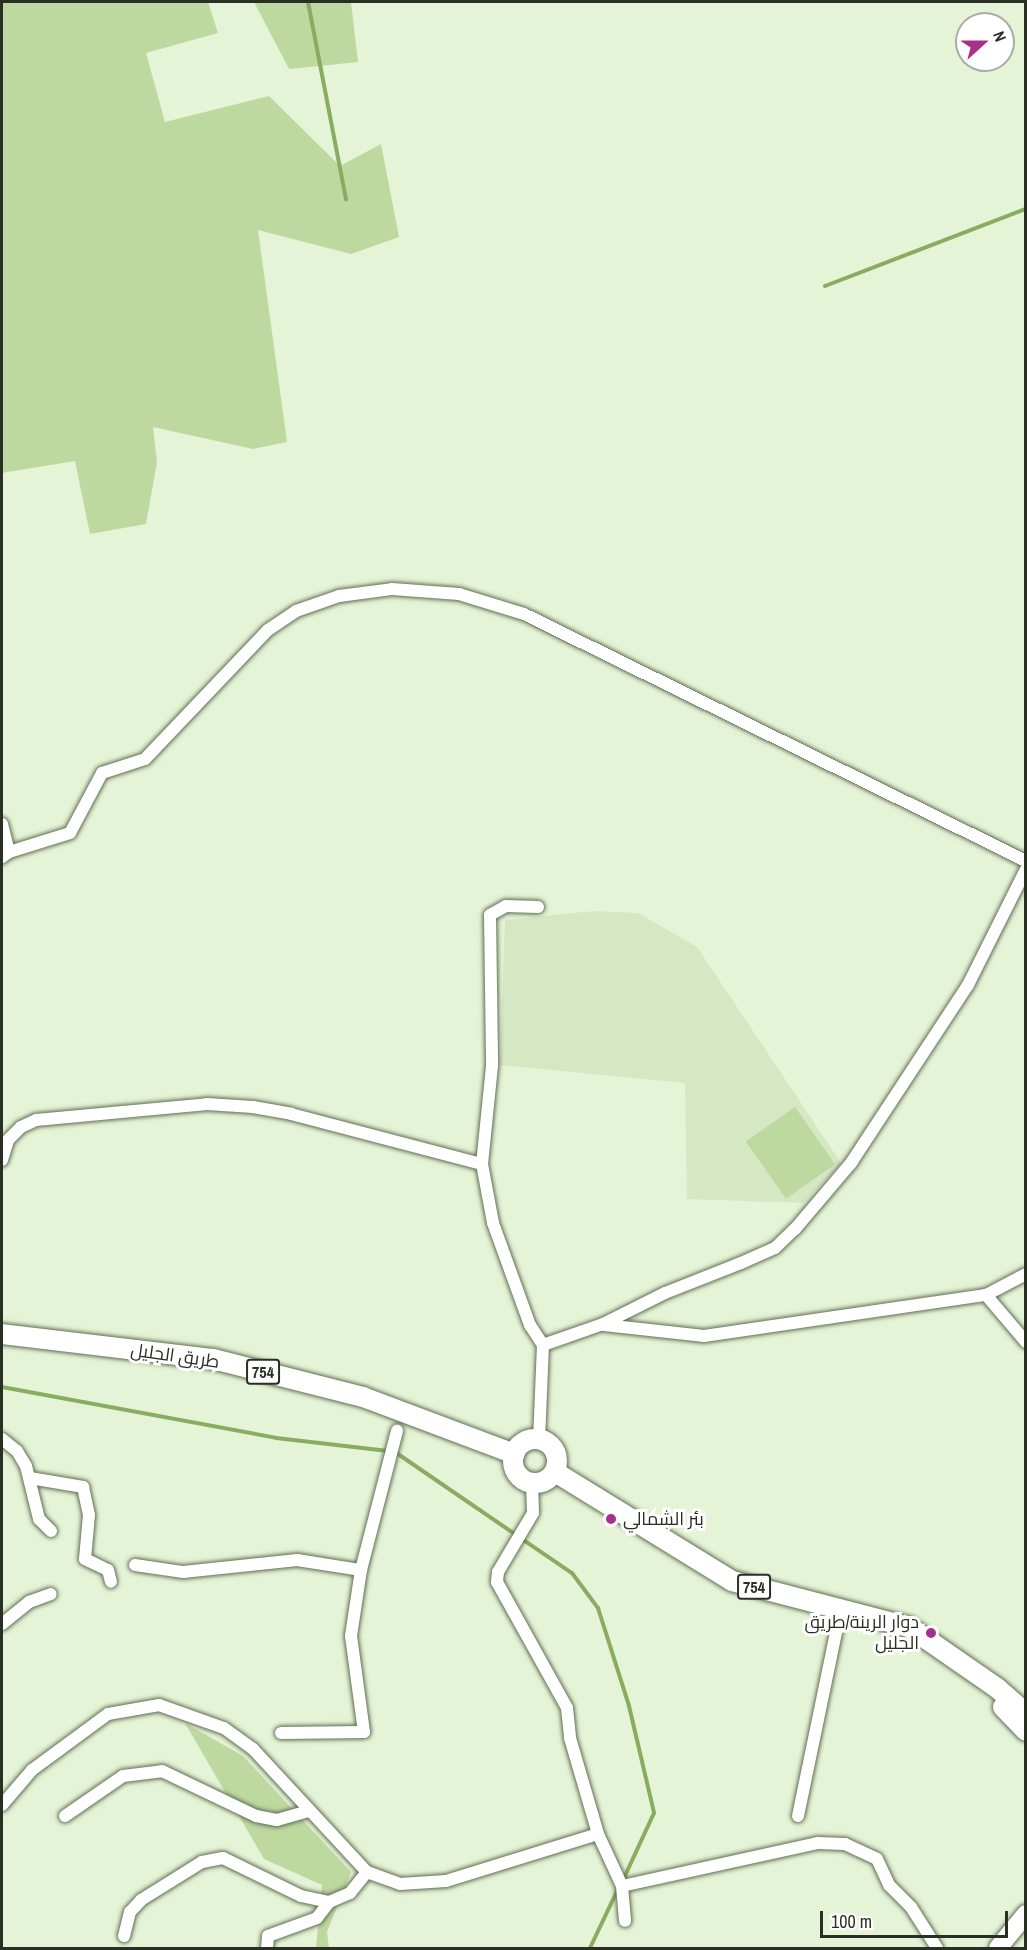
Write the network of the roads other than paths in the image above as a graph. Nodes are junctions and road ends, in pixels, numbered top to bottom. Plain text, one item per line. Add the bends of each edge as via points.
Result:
1 (2, 824) edge
2 (5, 854) edge
3 (1026, 861) edge
4 (1026, 869) edge
5 (538, 907) dead end
6 (2, 1160) edge
7 (482, 1164) junction
8 (1026, 1274) edge
9 (986, 1295) junction
10 (603, 1324) junction
11 (2, 1334) edge
12 (1026, 1342) edge
13 (543, 1345) junction
14 (397, 1431) dead end
15 (2, 1439) edge
16 (539, 1440) junction
17 (514, 1454) junction
18 (555, 1472) junction
19 (30, 1478) junction
20 (532, 1483) junction
21 (51, 1531) dead end
22 (135, 1565) dead end
23 (361, 1570) junction
24 (111, 1582) dead end
25 (51, 1594) dead end
26 (2, 1624) edge
27 (837, 1628) dead end
28 (968, 1666) junction
29 (1026, 1713) edge
30 (1026, 1731) edge
31 (281, 1733) dead end
32 (2, 1805) edge
33 (308, 1811) junction
34 (65, 1816) dead end
35 (798, 1816) dead end
36 (598, 1834) junction
37 (367, 1872) junction
38 (622, 1886) junction
39 (329, 1902) junction
40 (1026, 1914) edge
41 (626, 1921) dead end
42 (124, 1936) dead end
43 (267, 1948) edge
44 (937, 1948) edge
45 (998, 1948) edge

1 - 2 street
2 - 3 street via 70,833 102,773 145,759 268,630 296,611 339,596 392,589 459,594 524,614
4 - 10 street via 968,985 851,1163 795,1229 775,1248 665,1293
5 - 7 street via 506,906 490,915 492,1066
6 - 7 street via 8,1140 21,1127 36,1120 207,1104 291,1114
7 - 13 street via 493,1223 530,1325
8 - 9 street
9 - 10 street via 704,1336
9 - 12 street
10 - 13 street
11 - 17 main road, طريق الجليل / 754 via 213,1359 363,1397
13 - 16 street
14 - 23 street
15 - 19 street via 17,1451
16 - 17 main road via 525,1442
16 - 18 main road via 554,1450
17 - 20 main road via 515,1470
18 - 20 main road via 548,1480
18 - 28 main road, 754 via 732,1581 909,1627
19 - 21 street via 39,1520
19 - 24 street via 83,1487 89,1515 85,1559 108,1570
20 - 36 street via 533,1513 498,1572 497,1582 567,1708 570,1738
22 - 23 street via 183,1572 297,1560
23 - 31 street via 351,1636 364,1732
25 - 26 street via 29,1602
27 - 35 street
28 - 29 main road, 754
28 - 30 main road, 754
32 - 33 street via 32,1770 108,1714 159,1705 224,1728 253,1749
33 - 34 street via 277,1820 256,1816 162,1771 123,1776
33 - 37 street
36 - 37 street via 423,1885 400,1884
36 - 38 street
37 - 39 street via 350,1893
38 - 41 street
38 - 44 street via 818,1844 845,1844 877,1859 889,1885 911,1907
39 - 42 street via 301,1896 223,1858 202,1862 141,1900 130,1912
39 - 43 street via 316,1918 268,1936
40 - 45 main road

